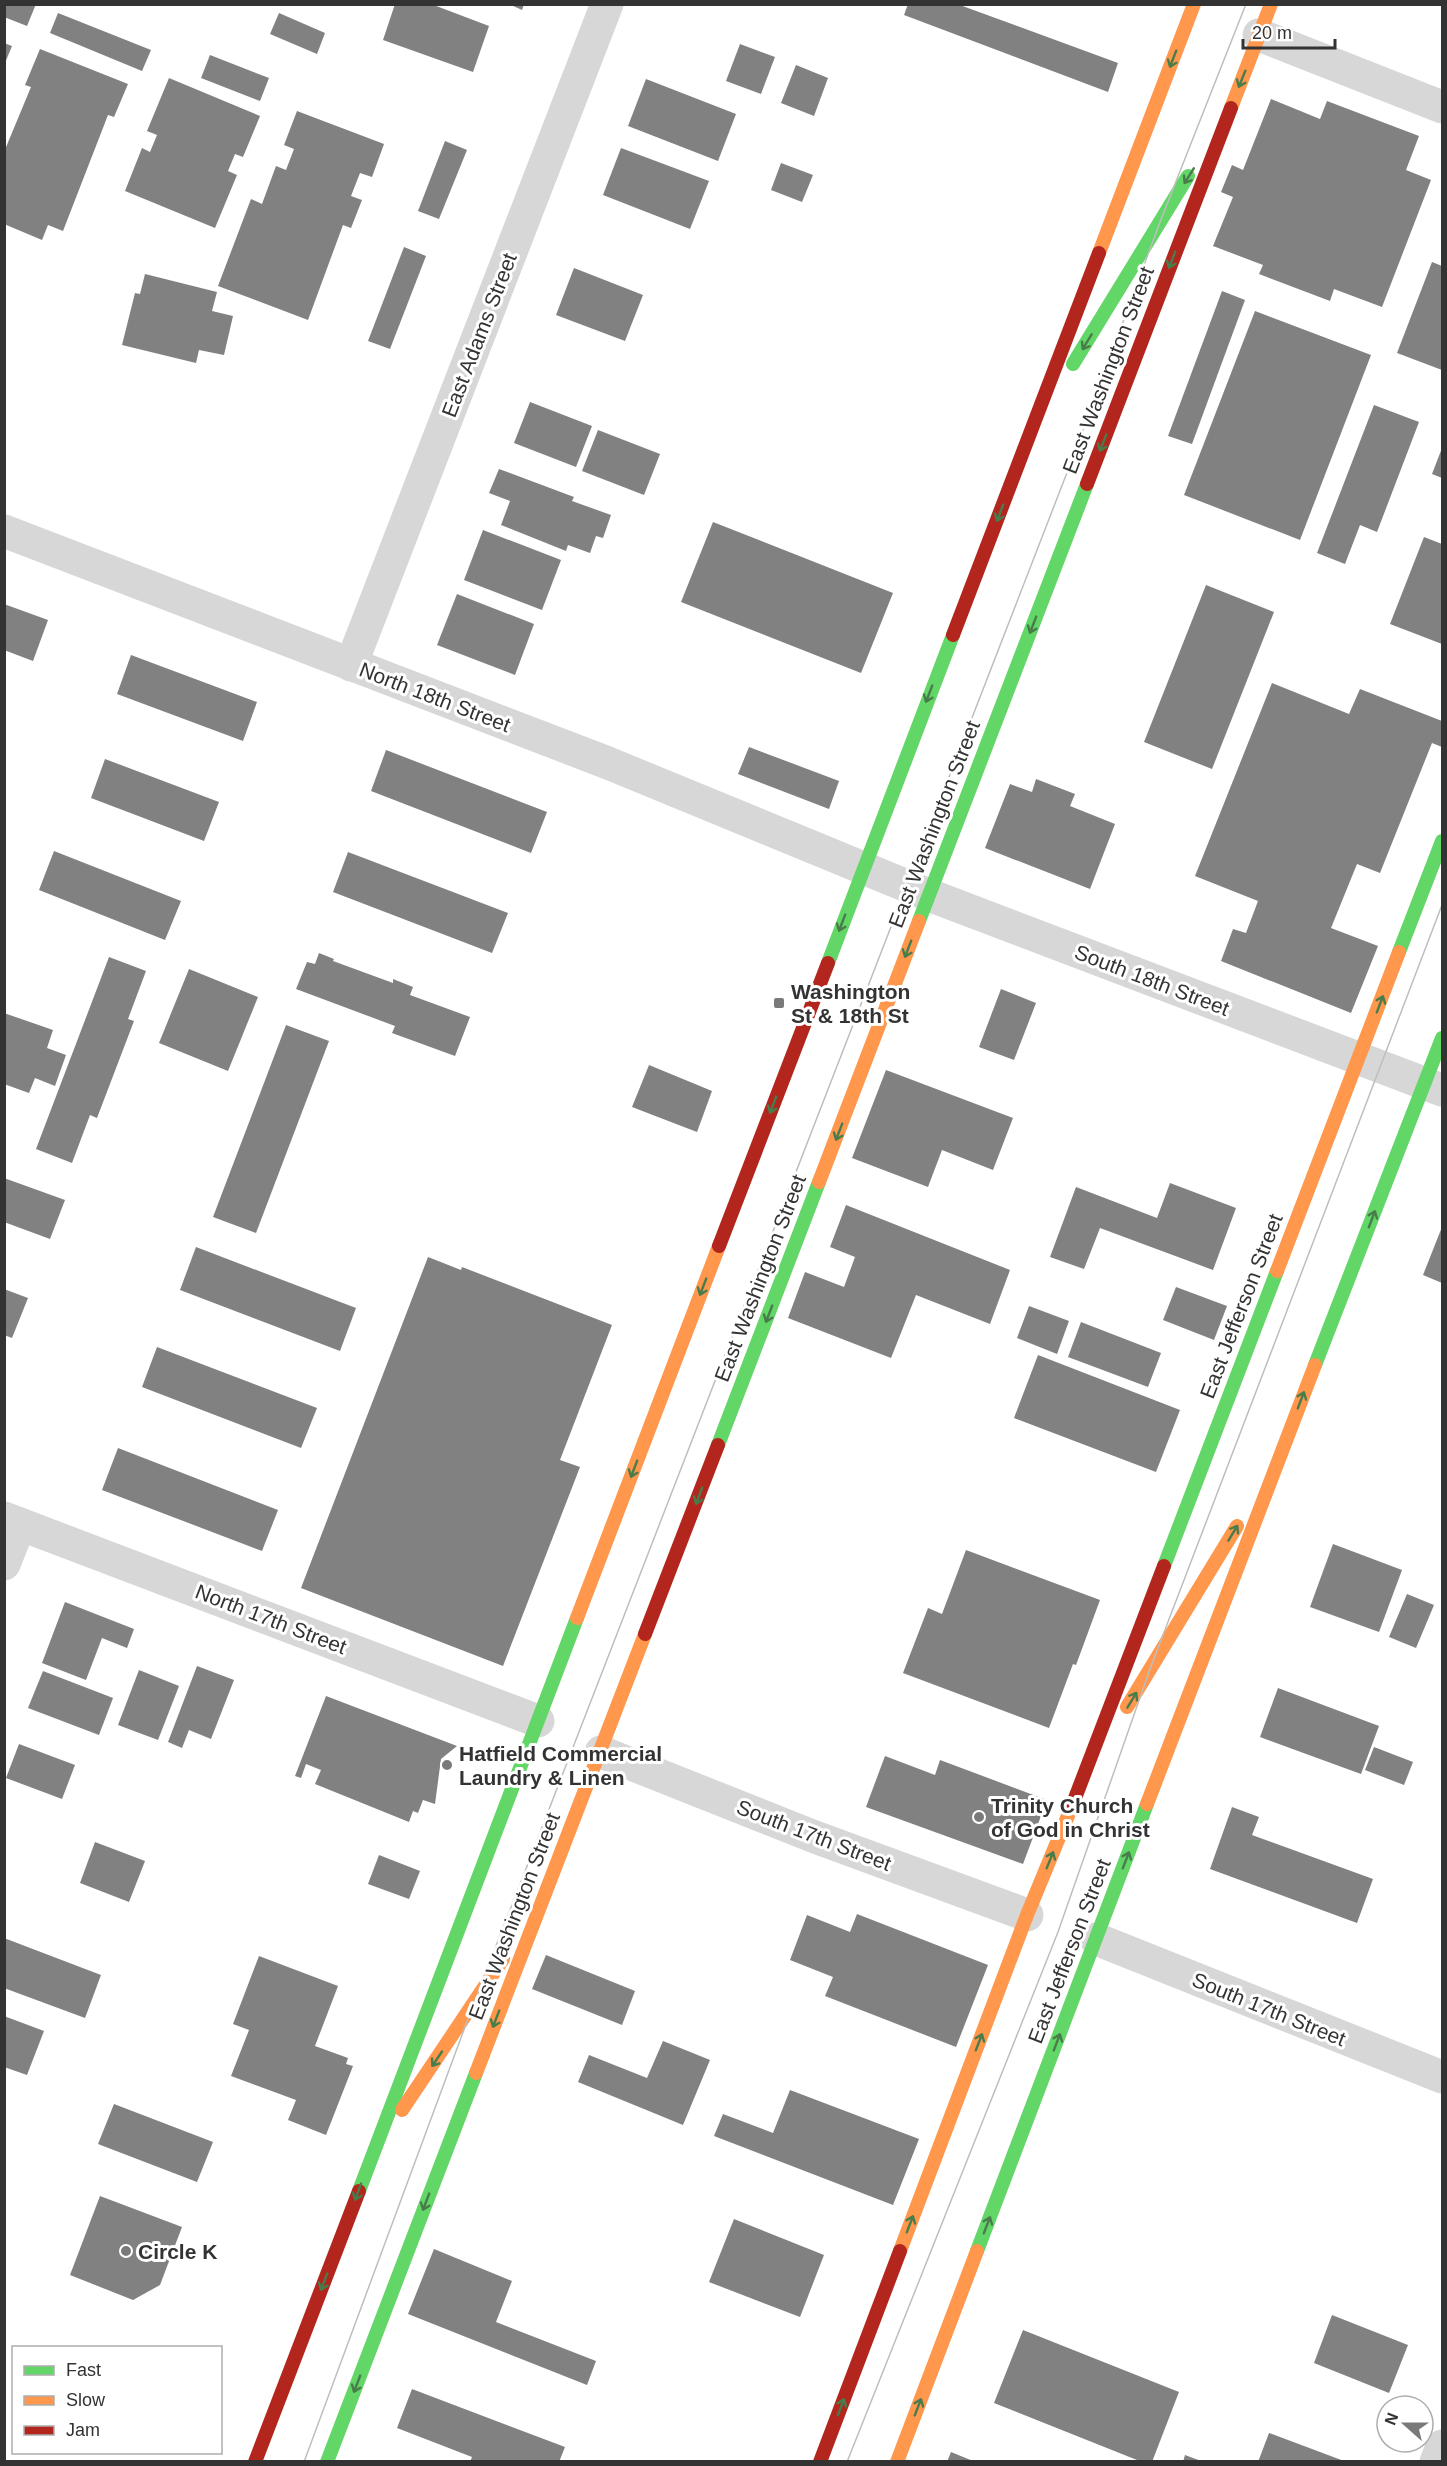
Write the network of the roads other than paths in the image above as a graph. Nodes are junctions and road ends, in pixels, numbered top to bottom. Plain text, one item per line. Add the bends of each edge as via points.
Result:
1 (607, 4) edge
2 (1271, 4) edge
3 (1189, 6) edge
4 (1259, 35) junction
5 (1443, 107) edge
6 (1230, 108) junction
7 (1029, 435) junction
8 (4, 531) edge
9 (351, 665) junction
10 (1443, 841) edge
11 (863, 868) junction
12 (929, 895) junction
13 (1443, 1038) edge
14 (1358, 1058) junction
15 (1434, 1086) edge
16 (1280, 1455) junction
17 (12, 1521) edge
18 (4, 1564) edge
19 (538, 1720) junction
20 (601, 1752) junction
21 (1080, 1786) junction
22 (549, 1886) junction
23 (1027, 1915) junction
24 (1096, 1939) junction
25 (1443, 2077) edge
26 (370, 2157) junction
27 (1443, 2446) edge
28 (255, 2462) edge
29 (327, 2462) edge
30 (820, 2462) edge
31 (897, 2462) edge
32 (1436, 2462) edge

1 - 9 street, East Adams Street
2 - 4 main road, East Washington Street
3 -> 7 main road, East Washington Street
4 - 5 street
4 -> 6 main road, East Washington Street
6 -> 7 main road, East Washington Street
6 -> 12 main road, East Washington Street
7 -> 11 main road, East Washington Street
8 - 9 street, North 18th Street
9 - 11 street, North 18th Street via 608,763
14 -> 10 main road, East Jefferson Street
11 - 12 street, South 18th Street
11 -> 19 main road, East Washington Street
12 - 14 street, South 18th Street
12 -> 20 main road, East Washington Street
13 - 15 main road, East Jefferson Street
14 - 15 street, South 18th Street
14 - 21 main road, East Jefferson Street
16 -> 15 main road, East Jefferson Street
21 -> 16 main road, East Jefferson Street
24 -> 16 main road, East Jefferson Street
17 - 18 street
17 - 19 street, North 17th Street
19 - 26 main road, East Washington Street
20 - 22 main road, East Washington Street
20 - 23 street, South 17th Street
23 -> 21 main road, East Jefferson Street
22 -> 26 main road
22 -> 29 main road, East Washington Street
30 -> 23 main road, East Jefferson Street
24 - 25 street, South 17th Street
31 -> 24 main road, East Jefferson Street
26 -> 28 main road, East Washington Street
27 - 32 street

